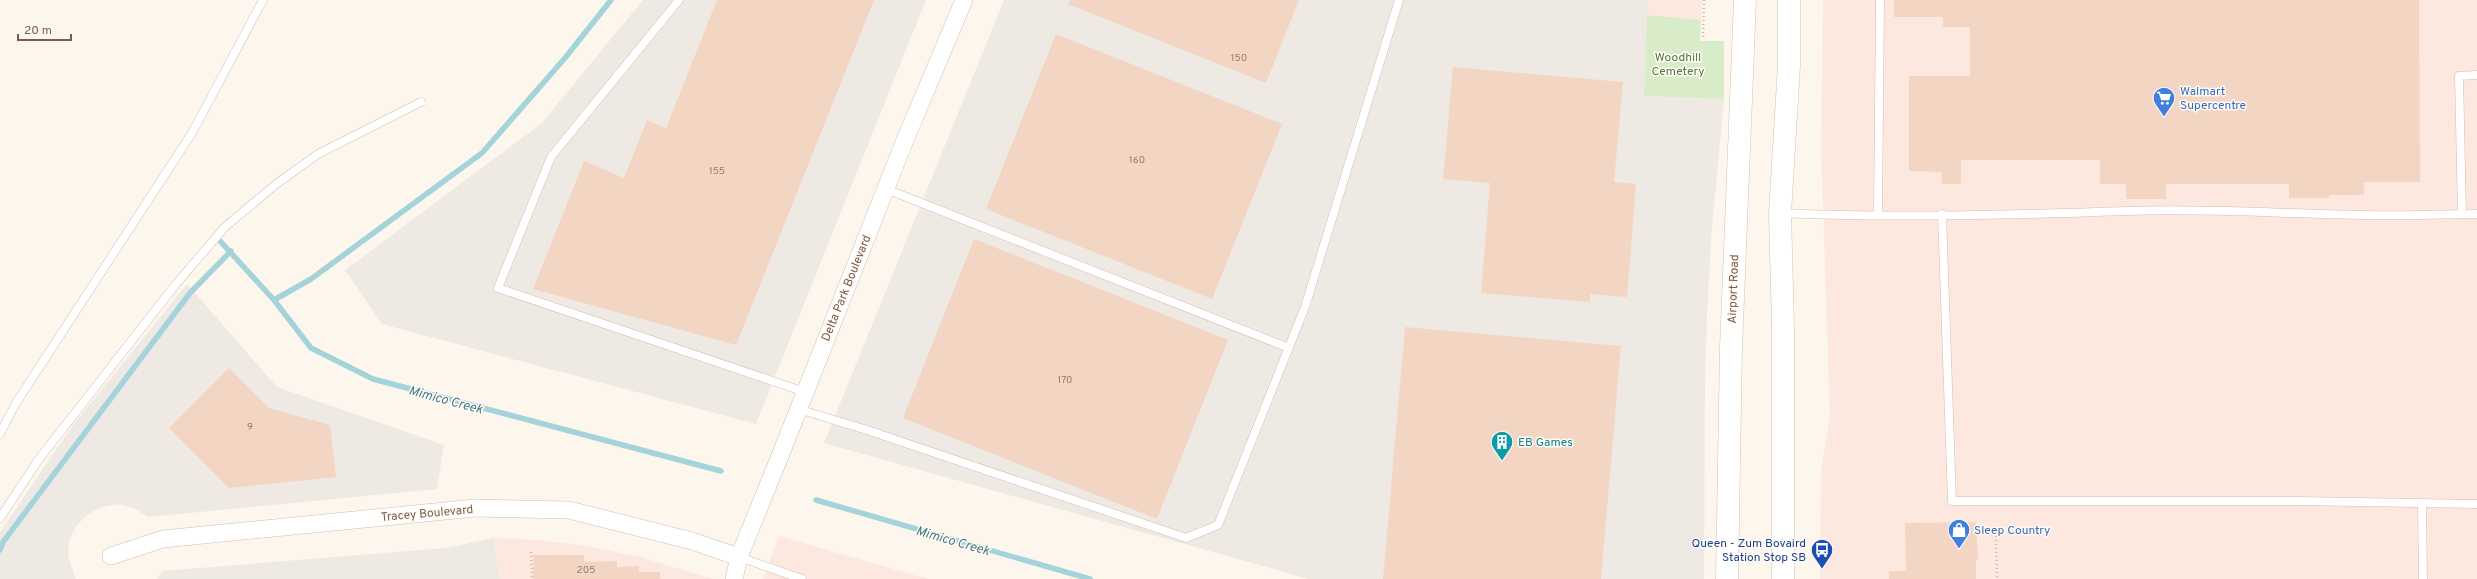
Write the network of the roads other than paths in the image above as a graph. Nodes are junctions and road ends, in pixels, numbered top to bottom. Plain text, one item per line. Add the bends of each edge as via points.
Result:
1 (263, 0) edge
2 (679, 0) edge
3 (964, 0) edge
4 (1399, 0) edge
5 (1745, 0) edge
6 (1789, 0) edge
7 (1880, 0) edge
8 (2477, 75) edge
9 (421, 102) dead end
10 (886, 189) junction
11 (1780, 213) junction
12 (1942, 214) junction
13 (2462, 214) junction
14 (2477, 214) edge
15 (1878, 215) junction
16 (1289, 348) junction
17 (805, 392) junction
18 (798, 409) junction
19 (0, 434) edge
20 (2477, 504) edge
21 (2422, 505) junction
22 (0, 518) edge
23 (111, 556) dead end
24 (739, 558) junction
25 (734, 579) edge
26 (800, 579) edge
27 (1727, 579) edge
28 (1783, 579) edge
29 (2423, 579) edge

1 - 19 lane via 192,133 16,403
2 - 17 lane via 551,157 498,288
3 - 10 street, Delta Park Boulevard
4 - 16 lane via 1305,307
5 - 27 main road, Airport Road via 1731,348
6 - 11 main road via 1789,66
7 - 15 lane
8 - 13 lane via 2459,76
9 - 22 lane via 318,154 275,185 225,227 176,284 39,460
10 - 16 lane
10 - 17 street, Delta Park Boulevard
11 - 15 lane
11 - 28 main road
12 - 13 lane via 2082,214 2127,211 2366,216
12 - 15 lane
12 - 21 lane via 1952,501 2296,501
13 - 14 lane
16 - 18 lane via 1218,525 1186,538
17 - 18 street, Delta Park Boulevard
18 - 24 street, Delta Park Boulevard
20 - 21 lane
21 - 29 lane
23 - 24 street, Tracey Boulevard via 163,539 475,508 569,510 692,541
24 - 25 street, Delta Park Boulevard
24 - 26 lane

